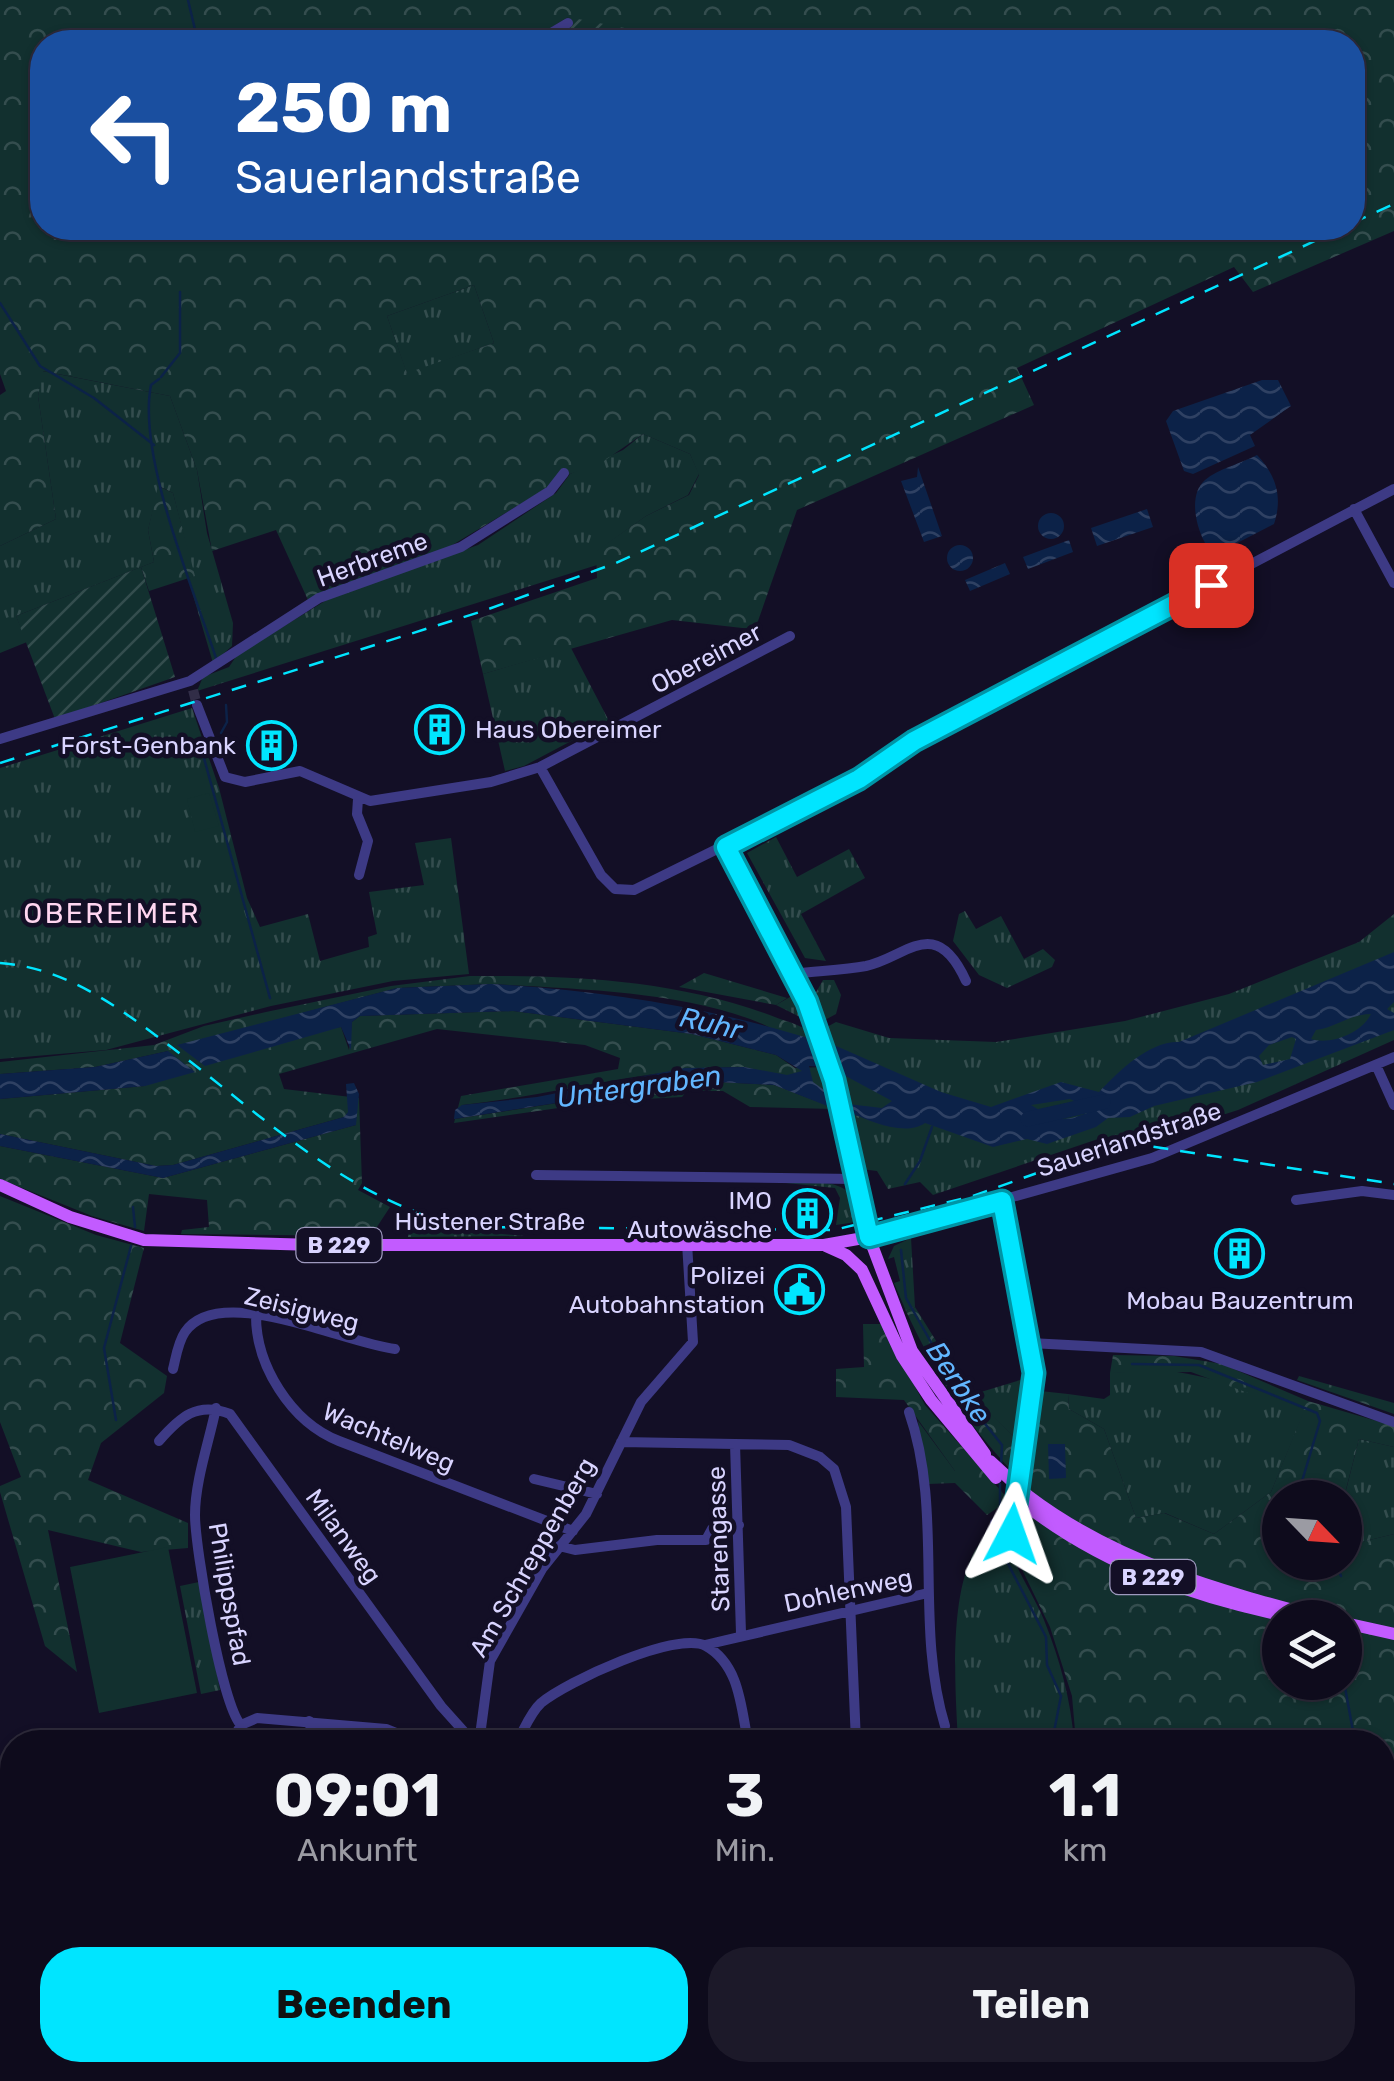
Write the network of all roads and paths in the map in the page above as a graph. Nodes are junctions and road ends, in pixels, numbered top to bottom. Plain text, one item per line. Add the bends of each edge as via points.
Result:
1 (568, 23) dead end
2 (556, 30) edge
3 (564, 473) dead end
4 (1394, 489) edge
5 (1354, 509) junction
6 (1394, 583) edge
7 (790, 636) dead end
8 (197, 704) tunnel mouth
9 (0, 739) edge
10 (540, 768) junction
11 (358, 798) junction
12 (726, 847) junction
13 (359, 875) dead end
14 (794, 974) junction
15 (966, 980) dead end
16 (1394, 1057) edge
17 (1376, 1065) junction
18 (1394, 1105) edge
19 (536, 1175) dead end
20 (856, 1179) junction
21 (0, 1185) edge
22 (1394, 1195) edge
23 (1296, 1200) dead end
24 (1002, 1201) junction
25 (869, 1237) junction
26 (688, 1243) junction
27 (824, 1245) junction
28 (862, 1270) junction
29 (256, 1313) junction
30 (1030, 1342) junction
31 (395, 1349) dead end
32 (173, 1369) dead end
33 (216, 1408) junction
34 (910, 1412) dead end
35 (1394, 1422) edge
36 (160, 1441) dead end
37 (621, 1442) junction
38 (735, 1444) junction
39 (534, 1479) dead end
40 (596, 1494) junction
41 (1028, 1501) junction
42 (739, 1525) junction
43 (573, 1531) junction
44 (558, 1546) junction
45 (1014, 1550) dead end
46 (928, 1593) junction
47 (1262, 1602) edge
48 (850, 1610) junction
49 (1262, 1612) edge
50 (1362, 1628) edge
51 (740, 1633) junction
52 (1394, 1634) edge
53 (704, 1645) junction
54 (309, 1721) junction
55 (241, 1725) junction
56 (945, 1726) dead end
57 (238, 1730) edge
58 (311, 1730) edge
59 (388, 1730) edge
60 (463, 1730) edge
61 (485, 1730) edge
62 (524, 1730) edge
63 (745, 1730) edge
64 (855, 1730) edge

1 - 2 street
3 - 9 street, Herbreme via 550,491 461,547 319,598 192,686
4 - 5 street
5 - 6 street
5 - 12 street
7 - 10 street, Obereimer
8 - 11 street, Obereimer via 225,777 245,782 300,771
10 - 11 street, Obereimer via 456,788
10 - 12 street via 601,876 615,889 634,890
11 - 13 street via 368,842
12 - 14 street
14 - 15 street via 870,965 921,944 943,951
14 - 20 street via 834,1080
16 - 17 street, Sauerlandstraße
17 - 18 street
17 - 24 street, Sauerlandstraße via 1165,1153
19 - 20 street, Hüstener Straße
20 - 25 street
21 - 26 main road, Hüstener Straße / B 229 via 144,1240
22 - 23 street via 1362,1191
24 - 25 street, Sauerlandstraße
24 - 30 street
25 - 27 main road, Hüstener Straße / B 229
25 - 28 main road
25 - 41 main road, B 229, bridge via 912,1351 990,1461
26 - 27 main road, Hüstener Straße / B 229
26 - 37 street, Am Schreppenberg via 693,1342 650,1390
27 - 28 main road
28 - 41 main road, B 229 via 931,1400 996,1478
29 - 31 street, Zeisigweg
29 - 32 street, Zeisigweg via 218,1311 200,1318 186,1330
29 - 43 street, Wachtelweg via 259,1348 302,1422
30 - 35 street via 1200,1352
30 - 45 street via 1034,1373 1004,1517
33 - 36 street via 179,1419
33 - 55 street, Philippspfad via 195,1513 229,1702
33 - 60 street, Milanweg via 230,1414
34 - 46 street via 923,1455
37 - 38 street
37 - 40 street, Am Schreppenberg
38 - 42 street, Starengasse
38 - 48 street via 799,1447 834,1468 846,1507
39 - 40 street
40 - 43 street, Am Schreppenberg
41 - 47 main road, B 229 via 1138,1561
41 - 49 main road, B 229 via 1059,1531 1126,1567
42 - 44 street via 712,1529 706,1540
42 - 51 street, Starengasse
43 - 44 street, Am Schreppenberg
44 - 61 street, Am Schreppenberg via 490,1661
46 - 48 street, Dohlenweg
46 - 56 street, Dohlenweg
48 - 51 street, Dohlenweg
48 - 64 street
50 - 52 main road
51 - 53 street, Dohlenweg
53 - 62 street, Dohlenweg via 664,1644 542,1702
53 - 63 street via 732,1675
54 - 55 street via 257,1718
54 - 58 street
54 - 59 street
55 - 57 street

